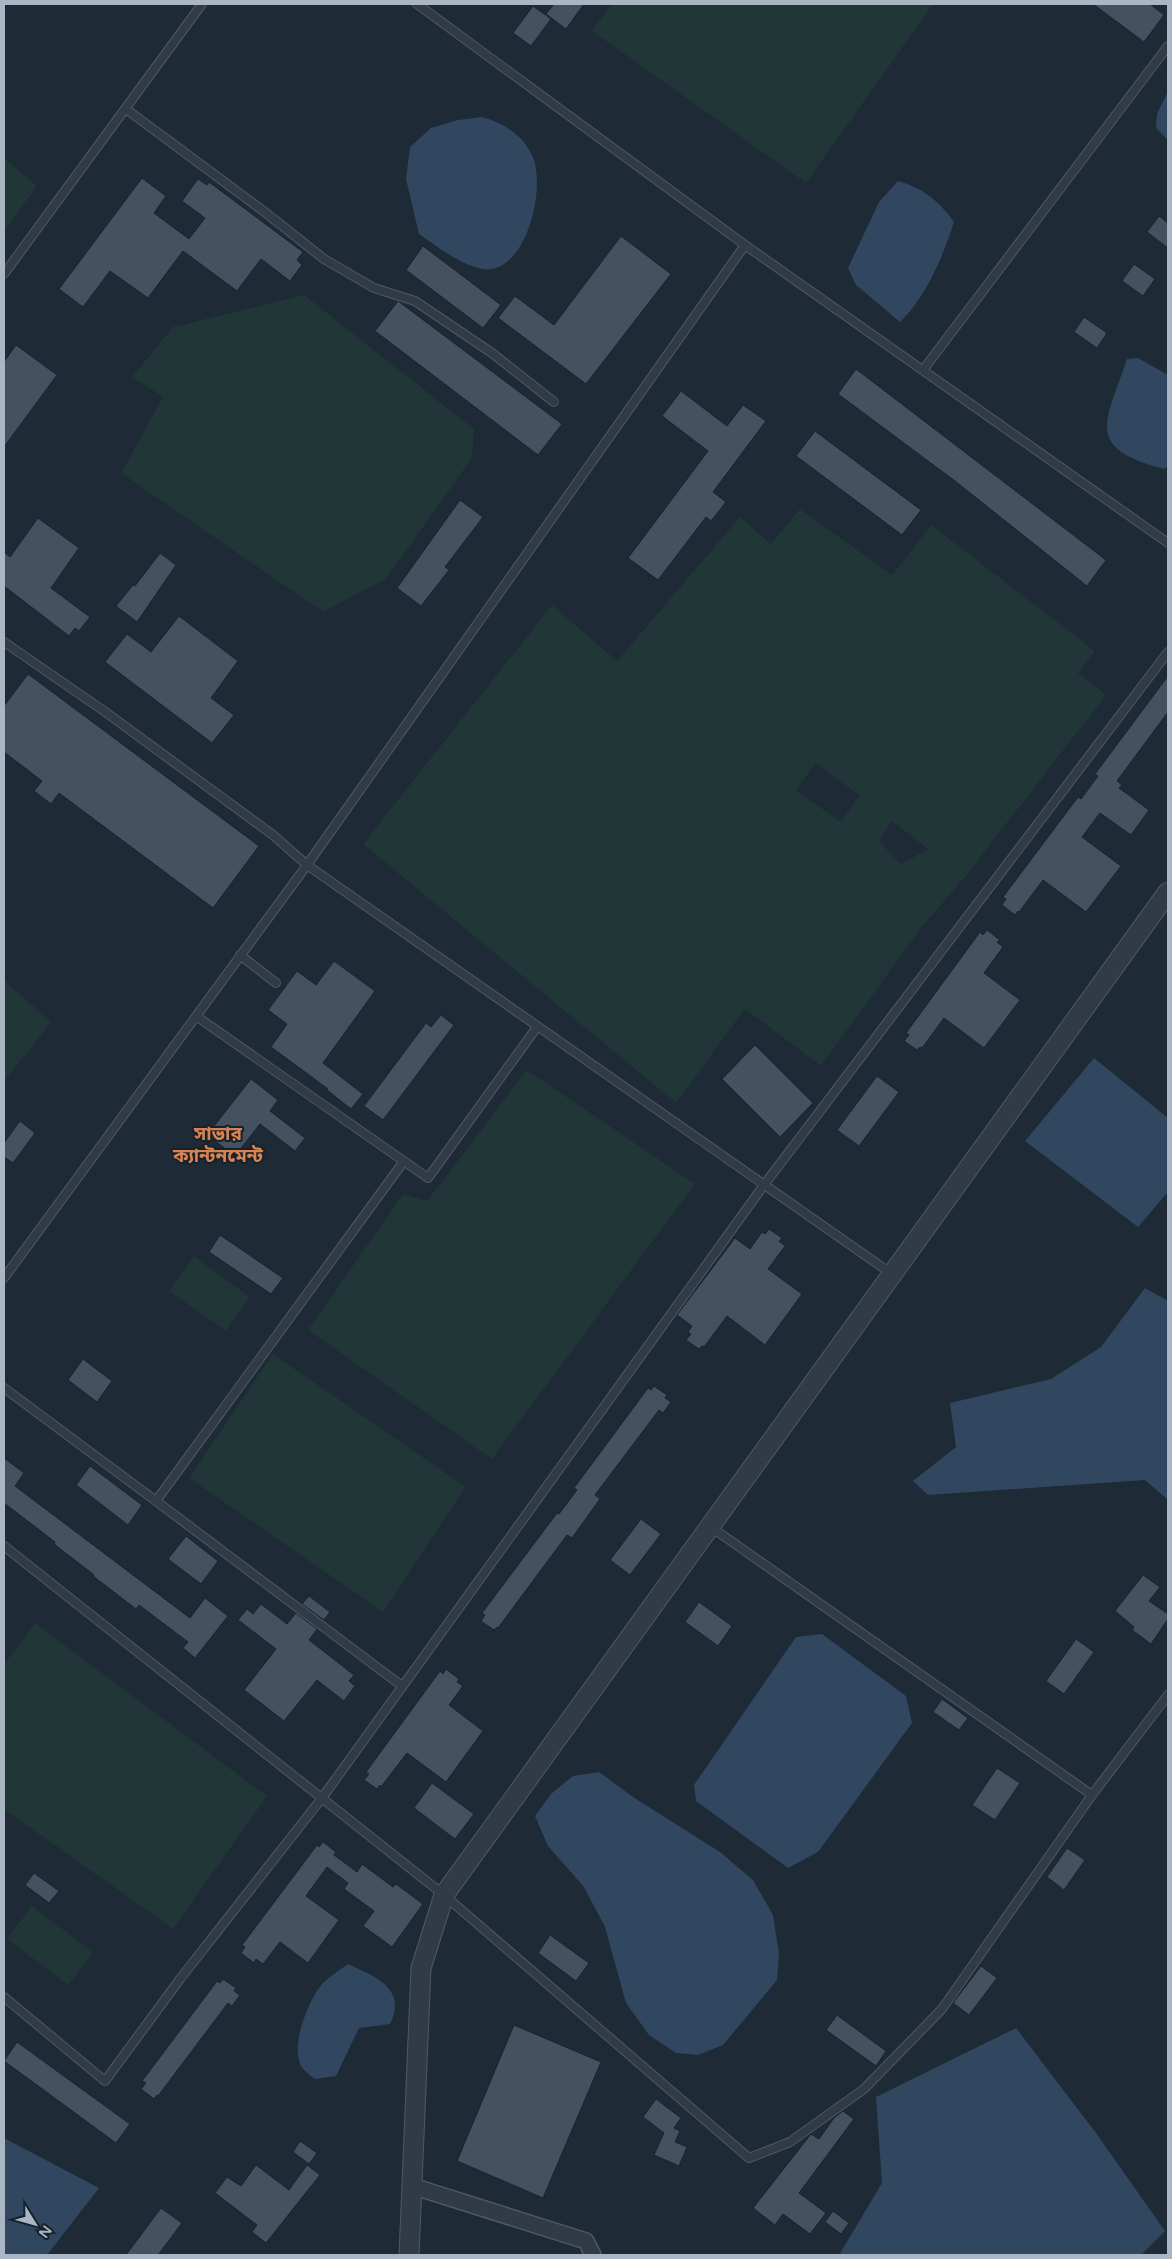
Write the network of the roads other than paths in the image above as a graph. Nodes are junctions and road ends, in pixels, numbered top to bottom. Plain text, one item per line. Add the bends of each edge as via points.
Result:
1 (202, 4) edge
2 (416, 4) edge
3 (1168, 46) edge
4 (126, 109) junction
5 (745, 244) junction
6 (4, 274) edge
7 (923, 370) junction
8 (554, 402) dead end
9 (1168, 543) edge
10 (4, 642) edge
11 (1168, 652) edge
12 (306, 865) junction
13 (1168, 892) edge
14 (240, 955) junction
15 (276, 983) dead end
16 (196, 1016) junction
17 (538, 1027) junction
18 (404, 1161) junction
19 (764, 1185) junction
20 (892, 1275) junction
21 (4, 1278) edge
22 (4, 1388) edge
23 (156, 1501) junction
24 (711, 1526) junction
25 (4, 1546) edge
26 (402, 1686) junction
27 (1168, 1695) edge
28 (1092, 1795) junction
29 (322, 1798) junction
30 (444, 1895) junction
31 (4, 1997) edge
32 (412, 2186) junction
33 (409, 2255) edge
34 (593, 2255) edge

1 - 4 lane
2 - 5 lane
3 - 7 lane
4 - 6 lane
4 - 8 lane via 324,259 374,288 415,301 492,353
5 - 7 lane
5 - 12 lane
7 - 9 lane
10 - 12 lane via 273,835
11 - 19 lane
12 - 14 lane
12 - 17 lane
13 - 20 street
14 - 15 lane
14 - 16 lane
16 - 18 lane
16 - 21 lane
17 - 18 lane via 428,1178
17 - 19 lane
18 - 23 lane
19 - 20 lane
19 - 26 lane
20 - 24 street
22 - 23 lane
23 - 26 lane
24 - 28 lane
24 - 30 street
25 - 29 lane
26 - 29 lane
27 - 28 lane
28 - 30 lane via 942,2009 864,2089 790,2142 749,2158
29 - 30 lane
29 - 31 lane via 180,1978 105,2081
30 - 32 street via 421,1968
32 - 33 street
32 - 34 street via 586,2240

